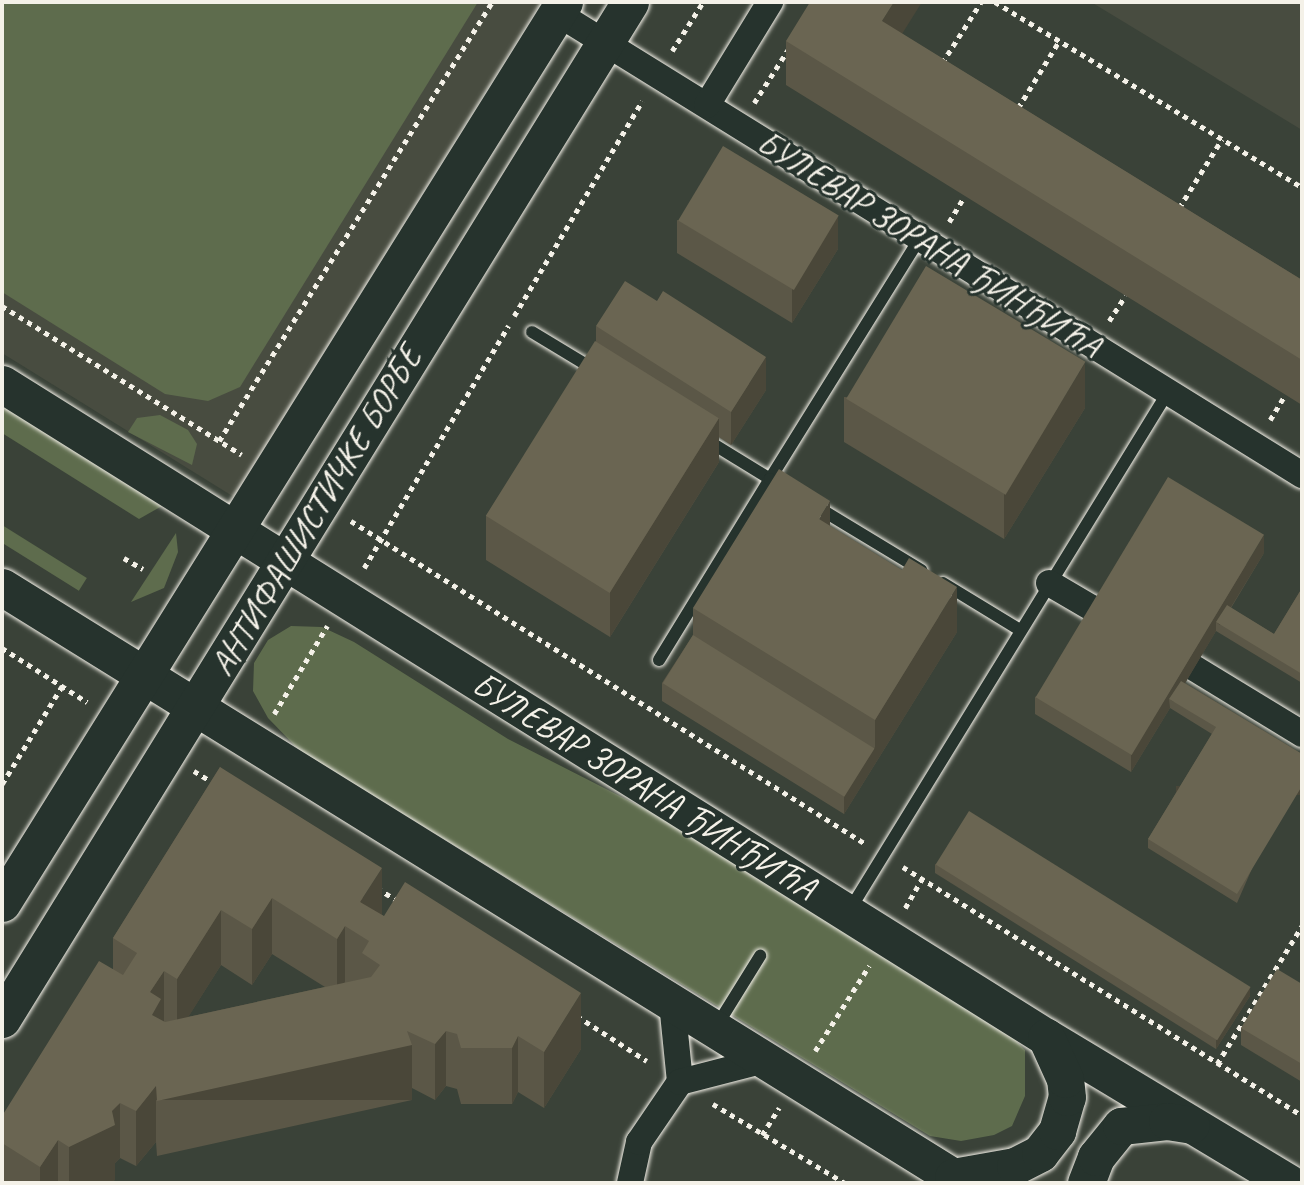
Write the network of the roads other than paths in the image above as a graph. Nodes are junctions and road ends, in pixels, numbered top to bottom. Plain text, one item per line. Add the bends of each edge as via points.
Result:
1 (630, 2) edge
2 (769, 2) edge
3 (556, 7) edge
4 (604, 43) junction
5 (707, 105) junction
6 (919, 238) junction
7 (533, 332) dead end
8 (603, 376) edge
9 (2, 384) edge
10 (1168, 392) junction
11 (697, 434) edge
12 (1302, 475) edge
13 (770, 479) junction
14 (794, 493) edge
15 (806, 500) edge
16 (232, 531) junction
17 (283, 562) junction
18 (1049, 583) junction
19 (2, 587) edge
20 (1097, 611) edge
21 (1020, 630) junction
22 (659, 660) dead end
23 (1194, 668) edge
24 (143, 675) junction
25 (195, 708) junction
26 (1302, 734) edge
27 (2, 903) edge
28 (847, 913) junction
29 (760, 956) dead end
30 (672, 1003) junction
31 (2, 1019) edge
32 (714, 1029) junction
33 (1046, 1037) junction
34 (765, 1060) junction
35 (680, 1082) junction
36 (1199, 1127) junction
37 (958, 1180) edge
38 (630, 1183) edge
39 (1086, 1183) edge
40 (1289, 1183) edge

1 - 4 street, АНТИФАШИСТИЧКЕ БОРБЕ
2 - 5 street
3 - 4 street, БУЛЕВАР ЗОРАНА ЂИНЂИЋА
3 - 16 street, АНТИФАШИСТИЧКЕ БОРБЕ
4 - 5 street, БУЛЕВАР ЗОРАНА ЂИНЂИЋА
4 - 17 street, АНТИФАШИСТИЧКЕ БОРБЕ
5 - 6 street, БУЛЕВАР ЗОРАНА ЂИНЂИЋА
6 - 10 street, БУЛЕВАР ЗОРАНА ЂИНЂИЋА
6 - 13 lane
7 - 8 lane
9 - 16 street, БУЛЕВАР ЗОРАНА ЂИНЂИЋА
10 - 12 street, БУЛЕВАР ЗОРАНА ЂИНЂИЋА
10 - 18 lane
11 - 13 lane
13 - 14 lane
13 - 22 lane
15 - 21 lane
16 - 17 street, БУЛЕВАР ЗОРАНА ЂИНЂИЋА
16 - 24 street, АНТИФАШИСТИЧКЕ БОРБЕ
17 - 25 street, АНТИФАШИСТИЧКЕ БОРБЕ
17 - 28 street, БУЛЕВАР ЗОРАНА ЂИНЂИЋА
18 - 20 street
18 - 21 lane
19 - 24 street
21 - 28 lane
23 - 26 street
24 - 25 street
24 - 27 street, АНТИФАШИСТИЧКЕ БОРБЕ
25 - 30 street
25 - 31 street, АНТИФАШИСТИЧКЕ БОРБЕ
28 - 33 street, БУЛЕВАР ЗОРАНА ЂИНЂИЋА
29 - 32 lane
30 - 32 street
30 - 35 street
32 - 34 street
33 - 36 street, БУЛЕВАР ЗОРАНА ЂИНЂИЋА
33 - 37 street via 1065,1079 1067,1097 1057,1131 1040,1153 1015,1166
34 - 35 street
34 - 37 street
35 - 38 street via 639,1142
36 - 39 street via 1167,1121 1121,1126 1096,1157
36 - 40 street, БУЛЕВАР ЗОРАНА ЂИНЂИЋА

